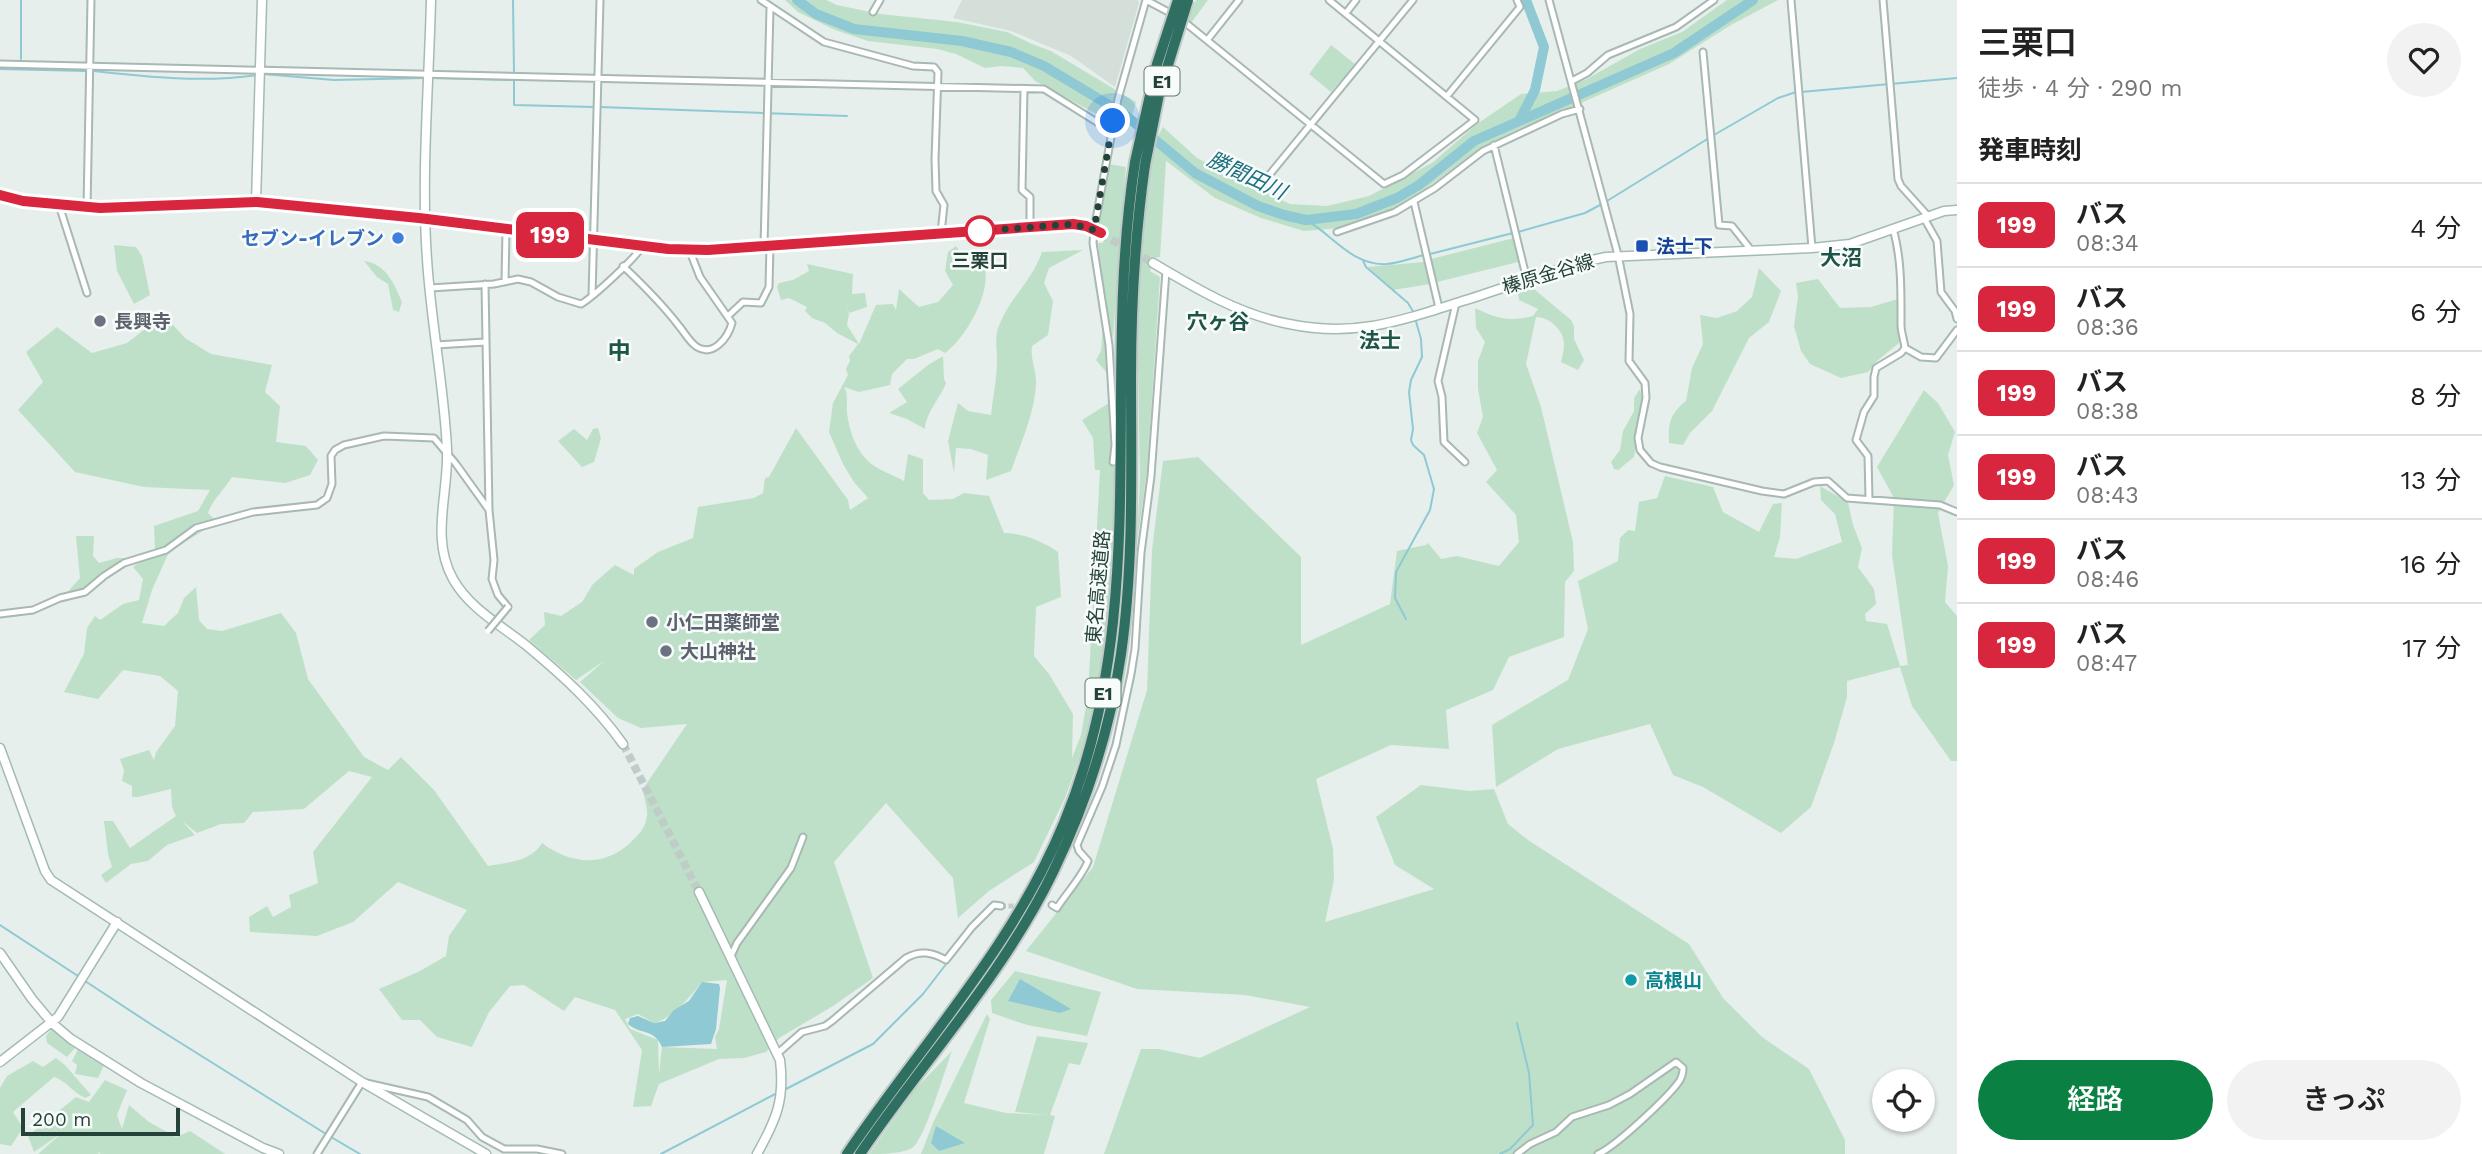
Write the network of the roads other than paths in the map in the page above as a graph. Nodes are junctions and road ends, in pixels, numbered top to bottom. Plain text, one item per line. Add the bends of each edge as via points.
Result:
1 (91, 0) edge
2 (262, 0) edge
3 (431, 0) edge
4 (600, 0) edge
5 (761, 0) edge
6 (880, 0) edge
7 (1146, 0) edge
8 (1178, 0) edge
9 (1188, 0) edge
10 (1239, 0) edge
11 (1329, 0) edge
12 (1356, 0) edge
13 (1413, 0) edge
14 (1517, 0) edge
15 (1549, 0) edge
16 (1714, 0) edge
17 (1791, 0) edge
18 (1883, 0) edge
19 (770, 8) junction
20 (873, 12) dead end
21 (1346, 13) junction
22 (1208, 39) junction
23 (1380, 41) junction
24 (1703, 52) dead end
25 (0, 64) edge
26 (90, 65) junction
27 (260, 73) junction
28 (429, 77) junction
29 (598, 79) junction
30 (767, 83) junction
31 (1573, 83) junction
32 (937, 87) junction
33 (1024, 89) junction
34 (1447, 96) junction
35 (1580, 108) junction
36 (1311, 124) junction
37 (1111, 131) junction
38 (1494, 145) junction
39 (1140, 163) junction
40 (1261, 185) dead end
41 (0, 195) edge
42 (257, 202) junction
43 (1414, 202) junction
44 (59, 205) junction
45 (87, 208) junction
46 (1957, 210) edge
47 (1926, 217) junction
48 (427, 219) junction
49 (1030, 228) junction
50 (1893, 229) junction
51 (506, 230) junction
52 (1098, 232) junction
53 (1337, 232) dead end
54 (941, 233) junction
55 (594, 240) junction
56 (642, 246) junction
57 (767, 246) junction
58 (1812, 247) junction
59 (689, 250) junction
60 (1751, 250) junction
61 (1618, 255) junction
62 (1153, 263) tunnel mouth
63 (623, 267) junction
64 (1166, 271) junction
65 (1527, 280) junction
66 (505, 282) junction
67 (485, 285) junction
68 (429, 288) junction
69 (87, 293) dead end
70 (592, 296) junction
71 (1456, 303) junction
72 (1439, 308) junction
73 (728, 316) junction
74 (1957, 319) edge
75 (1957, 330) edge
76 (485, 342) junction
77 (436, 345) junction
78 (1905, 348) junction
79 (447, 453) junction
80 (1112, 462) dead end
81 (1465, 462) dead end
82 (1869, 499) junction
83 (489, 510) junction
84 (1957, 512) edge
85 (0, 614) edge
86 (488, 631) dead end
87 (623, 744) tunnel mouth
88 (0, 748) edge
89 (4, 775) edge
90 (803, 837) dead end
91 (699, 892) tunnel mouth
92 (1052, 905) dead end
93 (1002, 906) tunnel mouth
94 (117, 922) junction
95 (0, 953) edge
96 (732, 956) junction
97 (52, 1023) junction
98 (778, 1053) junction
99 (0, 1062) edge
100 (362, 1082) junction
101 (279, 1154) edge
102 (317, 1154) edge
103 (486, 1154) edge
104 (562, 1154) edge
105 (757, 1154) edge
106 (848, 1154) edge
107 (860, 1154) edge
108 (1517, 1154) edge
109 (1598, 1154) edge

1 - 26 street
2 - 27 street
3 - 28 street
4 - 29 street
5 - 19 street
6 - 20 street
7 - 22 street
7 - 37 street
8 - 39 highway, 東名高速道路 / E1, bridge via 1157,64
9 - 39 highway, 東名高速道路 / E1, bridge
10 - 22 street
11 - 21 street
12 - 21 street
13 - 23 street
14 - 34 street via 1520,7
15 - 31 street
16 - 31 street via 1676,27 1608,55
17 - 58 street
18 - 47 street via 1898,179
19 - 30 street
19 - 32 street via 824,42 934,67
21 - 23 street
22 - 36 street
23 - 34 street
23 - 36 street
24 - 60 street via 1719,225 1732,226
25 - 26 street
26 - 27 street
26 - 45 street
27 - 28 street
27 - 42 street
28 - 29 street
28 - 48 street
29 - 30 street
29 - 55 street
30 - 32 street
30 - 57 street
31 - 35 street
32 - 33 street
32 - 54 street via 935,159 936,191 944,205
33 - 37 street via 1044,89
33 - 49 street via 1022,190 1030,197
34 - 36 street via 1475,120 1403,175 1384,184
35 - 38 street
35 - 61 street
36 - 40 street
37 - 52 street
38 - 43 street
38 - 65 street
39 - 106 highway, 東名高速道路 / E1 via 1126,224 1117,590 1105,684 1088,755 1060,832 1020,911
39 - 107 highway, 東名高速道路 / E1 via 1126,603 1102,745 1074,825 1028,918
41 - 44 street
42 - 45 street
42 - 48 street
43 - 53 street
43 - 72 street
44 - 45 street
44 - 69 street
46 - 47 street, 榛原金谷線
47 - 50 street, 榛原金谷線
47 - 74 street via 1937,241 1941,292
48 - 51 street
48 - 68 street
49 - 52 street via 1073,224
49 - 54 street
50 - 58 street, 榛原金谷線 via 1850,244
50 - 78 street via 1899,248
51 - 55 street
51 - 66 street
52 - 80 street via 1093,243 1109,345
54 - 57 street
55 - 56 street
55 - 70 street
56 - 59 street
56 - 63 street
57 - 59 street
57 - 73 street via 769,287 761,303 743,302
58 - 60 street, 榛原金谷線
59 - 73 street via 711,296
60 - 61 street, 榛原金谷線
61 - 65 street, 榛原金谷線
61 - 82 street via 1630,314 1629,361 1646,391 1638,438 1640,450 1651,463 1773,493 1828,481 1847,498
62 - 64 street, 榛原金谷線
63 - 70 street
63 - 73 street via 697,346 708,349 722,342 730,332
64 - 72 street, 榛原金谷線 via 1236,307 1304,327 1373,328
64 - 92 street via 1131,674 1116,745 1077,845 1088,861 1057,908
65 - 71 street, 榛原金谷線
66 - 67 street
66 - 70 street via 531,282 581,304
67 - 68 street
67 - 76 street
68 - 77 street
71 - 72 street, 榛原金谷線
71 - 81 street via 1438,381 1444,442
75 - 78 street via 1936,358 1921,357
76 - 77 street
76 - 83 street
77 - 79 street
78 - 82 street via 1876,368 1874,396 1856,440 1868,456
79 - 83 street
79 - 85 street via 434,438 384,436 344,445 331,456 332,484 327,498 317,505 253,512 196,528 166,550 124,563 85,592 33,610
79 - 87 street via 442,546 454,581 474,605 575,686
82 - 84 street via 1940,505
83 - 86 street, bridge via 492,579 508,607
88 - 89 street
89 - 94 street via 51,880
90 - 96 street via 791,868
91 - 96 street
93 - 98 street via 994,905 985,913 946,960 916,952 832,1021 802,1032
94 - 97 street
94 - 100 street
95 - 97 street
96 - 98 street
97 - 99 street
97 - 101 street via 141,1083
98 - 105 street via 782,1091 775,1122
100 - 102 street
100 - 103 street
100 - 104 street via 428,1097 504,1149
108 - 109 street via 1556,1132 1572,1117 1630,1094 1676,1062 1683,1068 1679,1082 1648,1114

